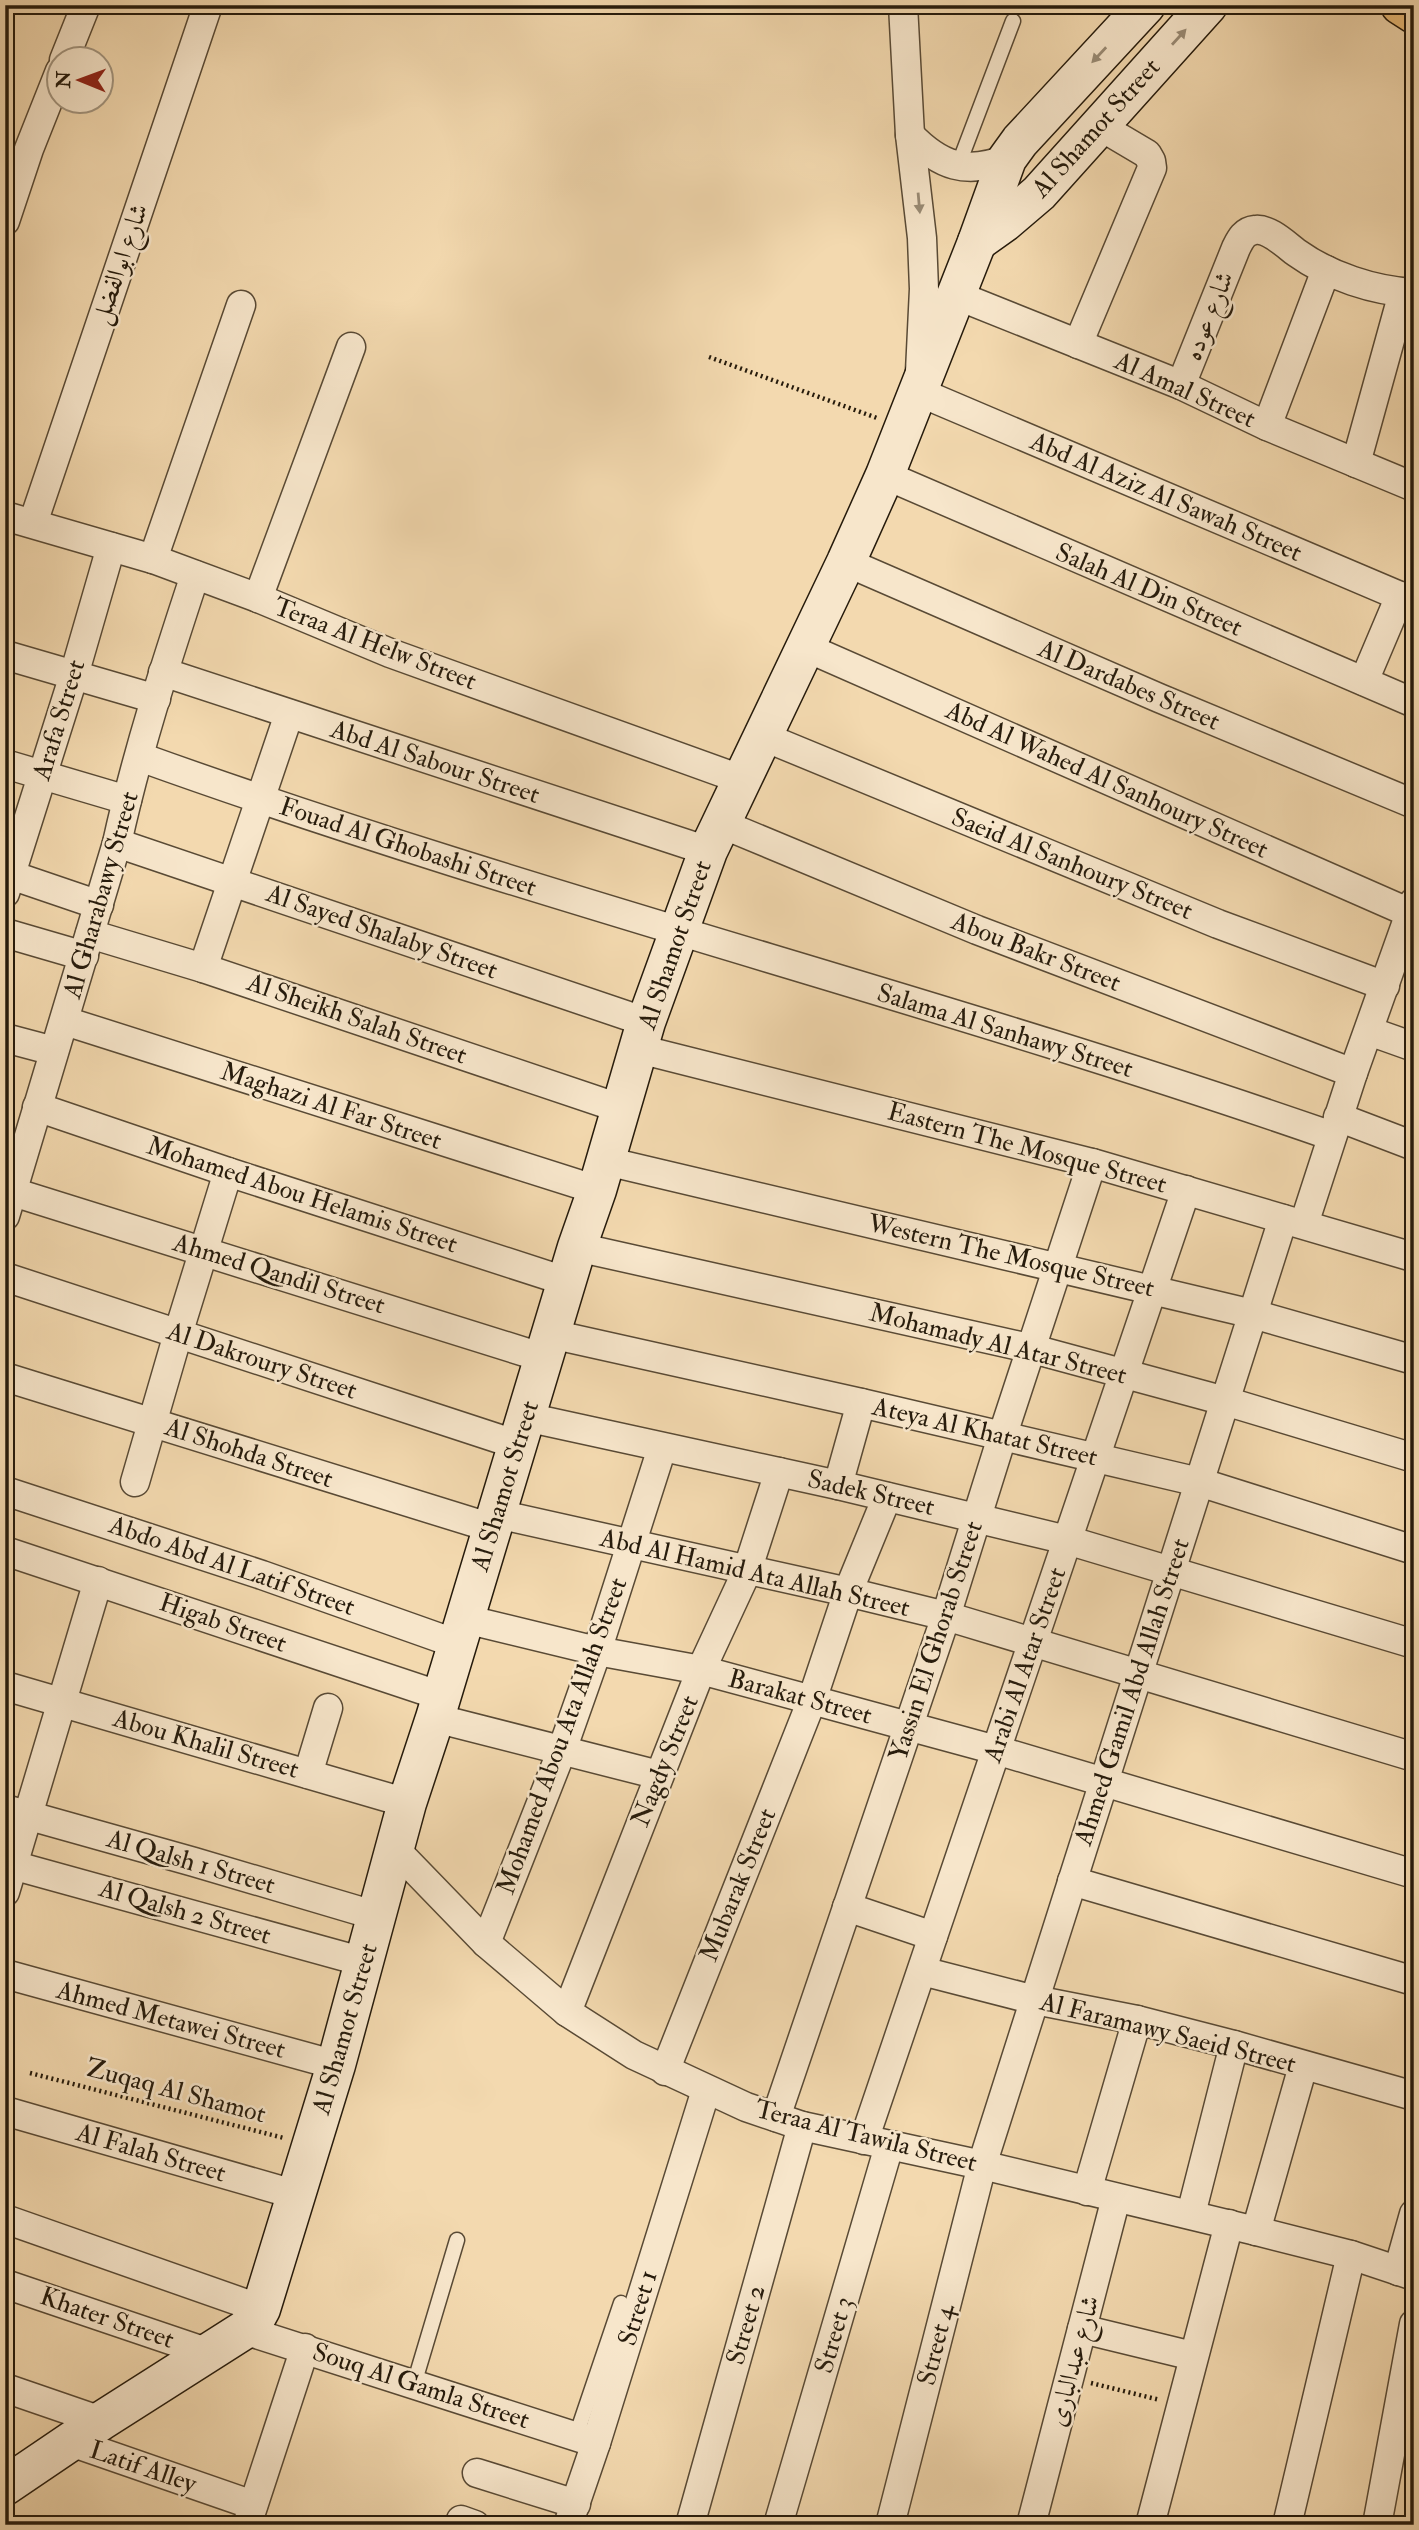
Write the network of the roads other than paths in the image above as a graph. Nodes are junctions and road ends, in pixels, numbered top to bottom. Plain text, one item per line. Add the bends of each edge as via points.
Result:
1 (86, 5) edge
2 (208, 5) edge
3 (903, 5) edge
4 (1146, 5) edge
5 (1208, 5) edge
6 (1401, 5) edge
7 (1414, 14) edge
8 (1013, 21) dead end
9 (70, 46) edge
10 (46, 95) edge
11 (1098, 125) junction
12 (910, 135) junction
13 (17, 145) edge
14 (1007, 159) junction
15 (958, 166) junction
16 (5, 221) edge
17 (977, 242) junction
18 (1326, 270) junction
19 (1409, 293) edge
20 (956, 295) junction
21 (241, 305) dead end
22 (1078, 344) junction
23 (351, 347) dead end
24 (1181, 385) junction
25 (919, 392) junction
26 (1267, 426) junction
27 (1356, 463) junction
28 (885, 475) junction
29 (1414, 487) edge
30 (5, 516) edge
31 (33, 523) junction
32 (111, 547) junction
33 (153, 559) junction
34 (846, 562) junction
35 (195, 575) junction
36 (258, 598) junction
37 (1407, 599) edge
38 (805, 647) junction
39 (5, 655) edge
40 (163, 672) junction
41 (74, 675) junction
42 (1364, 681) junction
43 (156, 699) junction
44 (1414, 703) edge
45 (289, 714) junction
46 (762, 736) junction
47 (140, 757) junction
48 (5, 764) edge
49 (42, 774) junction
50 (743, 780) junction
51 (127, 800) junction
52 (261, 800) junction
53 (1414, 804) edge
54 (715, 837) junction
55 (117, 843) junction
56 (7, 880) edge
57 (232, 881) junction
58 (99, 905) junction
59 (1412, 907) edge
60 (677, 932) junction
61 (5, 933) edge
62 (87, 945) junction
63 (1407, 947) edge
64 (203, 968) junction
65 (1385, 986) junction
66 (65, 1021) junction
67 (1369, 1031) junction
68 (643, 1035) junction
69 (5, 1038) edge
70 (1414, 1047) edge
71 (54, 1051) junction
72 (1353, 1073) junction
73 (37, 1107) junction
74 (622, 1108) junction
75 (1335, 1126) junction
76 (16, 1142) edge
77 (1414, 1146) edge
78 (1092, 1163) junction
79 (228, 1172) junction
80 (601, 1175) junction
81 (1186, 1190) junction
82 (9, 1204) edge
83 (1294, 1221) junction
84 (204, 1250) junction
85 (1413, 1257) edge
86 (573, 1264) junction
87 (1057, 1267) junction
88 (5, 1277) edge
89 (1152, 1290) junction
90 (1253, 1314) junction
91 (177, 1334) junction
92 (547, 1346) junction
93 (1032, 1349) junction
94 (1414, 1360) edge
95 (1124, 1374) junction
96 (5, 1377) edge
97 (1225, 1401) junction
98 (861, 1403) junction
99 (153, 1423) junction
100 (522, 1431) junction
101 (1002, 1437) junction
102 (662, 1448) junction
103 (1095, 1458) junction
104 (1414, 1458) edge
105 (779, 1472) junction
106 (135, 1482) dead end
107 (1199, 1482) junction
108 (838, 1485) junction
109 (5, 1491) edge
110 (887, 1497) junction
111 (976, 1517) junction
112 (495, 1521) junction
113 (1067, 1540) junction
114 (631, 1545) junction
115 (1414, 1550) edge
116 (5, 1551) edge
117 (747, 1571) junction
118 (1170, 1572) junction
119 (98, 1581) junction
120 (848, 1592) junction
121 (946, 1616) junction
122 (461, 1631) junction
123 (1033, 1642) junction
124 (1414, 1643) edge
125 (597, 1651) junction
126 (701, 1670) junction
127 (1138, 1674) junction
128 (5, 1686) edge
129 (812, 1700) junction
130 (63, 1702) junction
131 (438, 1707) junction
132 (328, 1708) dead end
133 (908, 1728) junction
134 (562, 1750) junction
135 (996, 1750) junction
136 (1414, 1757) edge
137 (308, 1774) junction
138 (659, 1775) junction
139 (1104, 1782) junction
140 (407, 1803) junction
141 (16, 1812) edge
142 (394, 1847) junction
143 (9, 1864) edge
144 (1414, 1874) edge
145 (1072, 1881) junction
146 (5, 1892) edge
147 (847, 1907) junction
148 (377, 1916) junction
149 (933, 1936) junction
150 (486, 1943) junction
151 (364, 1962) junction
152 (922, 1971) junction
153 (5, 1974) edge
154 (1414, 1981) edge
155 (1035, 2000) junction
156 (567, 2012) junction
157 (1137, 2020) junction
158 (1234, 2045) junction
159 (336, 2065) junction
160 (1303, 2066) junction
161 (665, 2071) junction
162 (706, 2090) junction
163 (1414, 2096) edge
164 (5, 2110) edge
165 (789, 2122) junction
166 (877, 2143) junction
167 (982, 2165) junction
168 (1087, 2191) junction
169 (297, 2195) junction
170 (1116, 2198) junction
171 (1191, 2214) junction
172 (1414, 2214) edge
173 (5, 2219) edge
174 (1242, 2228) junction
175 (457, 2240) dead end
176 (1351, 2255) junction
177 (1406, 2274) edge
178 (5, 2284) edge
179 (621, 2303) dead end
180 (253, 2320) junction
181 (1414, 2324) edge
182 (1082, 2329) junction
183 (305, 2348) junction
184 (209, 2353) junction
185 (1193, 2356) junction
186 (414, 2384) junction
187 (5, 2388) edge
188 (86, 2431) junction
189 (586, 2440) junction
190 (477, 2473) dead end
191 (5, 2486) edge
192 (572, 2514) edge
193 (250, 2515) edge
194 (690, 2525) edge
195 (778, 2525) edge
196 (890, 2525) edge
197 (1031, 2525) edge
198 (1150, 2525) edge
199 (1287, 2525) edge
200 (1377, 2525) edge

1 - 9 street
2 - 31 street, شارع ابوالفضل
3 - 12 street, Al Shamot Street
4 -> 14 street, Al Shamot Street
11 -> 5 street, Al Shamot Street
6 - 7 highway
8 - 15 lane
10 - 13 street
11 - 17 street, Al Shamot Street via 1039,193
11 - 22 street via 1147,155 1152,168
12 - 15 street via 932,155
12 -> 25 street, Al Shamot Street via 924,289
13 - 16 street
14 - 15 street, Al Shamot Street via 983,166
14 - 17 street, Al Shamot Street
17 - 20 street, Al Shamot Street
18 - 19 street
18 - 24 street, شارع عوده via 1261,230 1247,232 1236,248
18 - 26 street
19 - 27 street
20 - 22 street, Al Amal Street
20 - 25 street, Al Shamot Street
21 - 33 street
22 - 24 street, Al Amal Street
23 - 36 street
24 - 26 street, Al Amal Street
25 - 28 street, Al Shamot Street
25 - 37 street, Abd Al Aziz Al Sawah Street
26 - 27 street, Al Amal Street
27 - 29 street, Al Amal Street
28 - 34 street, Al Shamot Street
28 - 42 street, Salah Al Din Street
30 - 31 street, Teraa Al Helw Street
31 - 32 street, Teraa Al Helw Street
32 - 33 street, Teraa Al Helw Street
32 - 41 street, Arafa Street
33 - 35 street, Teraa Al Helw Street
34 - 38 street, Al Shamot Street
34 - 53 street, Al Dardabes Street
35 - 36 street, Teraa Al Helw Street
35 - 40 street, Al Gharabawy Street
36 - 50 street, Teraa Al Helw Street via 390,653
37 - 42 street
38 - 46 street, Al Shamot Street
38 - 59 street, Abd Al Wahed Al Sanhoury Street
39 - 41 street
40 - 43 street, Al Gharabawy Street
40 - 45 street, Abd Al Sabour Street
41 - 43 street
41 - 49 street, Arafa Street
42 - 44 street, Salah Al Din Street
43 - 47 street, Al Gharabawy Street
45 - 52 street
45 - 54 street, Abd Al Sabour Street
46 - 50 street, Al Shamot Street
46 - 65 street, Saeid Al Sanhoury Street via 1218,923
47 - 51 street, Al Gharabawy Street
47 - 52 street, Fouad Al Ghobashi Street
48 - 49 street
49 - 51 street
49 - 56 street, Arafa Street
50 - 54 street, Al Shamot Street
51 - 55 street, Al Gharabawy Street
52 - 57 street
52 - 60 street, Fouad Al Ghobashi Street
54 - 60 street, Al Shamot Street
54 - 72 street, Abou Bakr Street via 977,930
55 - 57 street, Al Sayed Shalaby Street
55 - 58 street, Al Gharabawy Street
56 - 58 street
57 - 64 street
57 - 68 street, Al Sayed Shalaby Street
58 - 62 street, Al Gharabawy Street
59 - 63 street, Ahmed Gamil Abd Allah Street
60 - 68 street, Al Shamot Street
60 - 75 street, Salama Al Sanhawy Street via 1234,1102
61 - 62 street, Al Sheikh Salah Street
62 - 64 street, Al Sheikh Salah Street
62 - 66 street, Al Gharabawy Street
63 - 65 street, Ahmed Gamil Abd Allah Street
64 - 74 street, Al Sheikh Salah Street
65 - 67 street, Ahmed Gamil Abd Allah Street
66 - 71 street, Al Gharabawy Street
66 - 80 street, Maghazi Al Far Street
67 - 70 street
67 - 72 street, Ahmed Gamil Abd Allah Street
68 - 74 street, Al Shamot Street
68 - 78 street, Eastern The Mosque Street
69 - 71 street
71 - 73 street, Al Gharabawy Street
72 - 75 street, Ahmed Gamil Abd Allah Street
73 - 76 street, Al Gharabawy Street
73 - 79 street, Mohamed Abou Helamis Street
74 - 80 street, Al Shamot Street
75 - 77 street, Salama Al Sanhawy Street
75 - 83 street, Ahmed Gamil Abd Allah Street
76 - 82 street, Al Gharabawy Street
78 - 81 street, Eastern The Mosque Street
78 - 87 street, Yassin El Ghorab Street
79 - 84 street
79 - 86 street, Mohamed Abou Helamis Street
80 - 86 street, Al Shamot Street
80 - 87 street, Western The Mosque Street
81 - 83 street, Eastern The Mosque Street
81 - 89 street, Arabi Al Atar Street
82 - 84 street, Ahmed Qandil Street
83 - 85 street, Eastern The Mosque Street
83 - 90 street, Ahmed Gamil Abd Allah Street
84 - 91 street
84 - 92 street, Ahmed Qandil Street
86 - 92 street, Al Shamot Street
86 - 93 street, Mohamady Al Atar Street
87 - 89 street, Western The Mosque Street
87 - 93 street, Yassin El Ghorab Street
88 - 91 street, Al Dakroury Street
89 - 90 street, Western The Mosque Street
89 - 95 street, Arabi Al Atar Street
90 - 94 street, Western The Mosque Street
90 - 97 street, Ahmed Gamil Abd Allah Street
91 - 99 street
91 - 100 street, Al Dakroury Street
92 - 98 street, Ateya Al Khatat Street
92 - 100 street, Al Shamot Street
93 - 95 street, Mohamady Al Atar Street
93 - 101 street, Yassin El Ghorab Street
95 - 97 street, Mohamady Al Atar Street
95 - 103 street, Arabi Al Atar Street
96 - 99 street, Al Shohda Street
97 - 104 street, Mohamady Al Atar Street
97 - 107 street, Ahmed Gamil Abd Allah Street
98 - 101 street, Ateya Al Khatat Street
98 - 108 street
99 - 106 street
99 - 112 street, Al Shohda Street
100 - 102 street, Sadek Street
100 - 112 street, Al Shamot Street
101 - 103 street, Ateya Al Khatat Street
101 - 111 street, Yassin El Ghorab Street
102 - 105 street, Sadek Street
102 - 114 street, Mohamed Abou Ata Allah Street
103 - 107 street, Ateya Al Khatat Street
103 - 113 street, Arabi Al Atar Street
105 - 108 street, Sadek Street
105 - 117 street, Nagdy Street
107 - 115 street, Ateya Al Khatat Street
107 - 118 street, Ahmed Gamil Abd Allah Street
108 - 110 street, Sadek Street
109 - 122 street, Abdo Abd Al Latif Street via 262,1575
110 - 111 street, Sadek Street
110 - 120 street, Mubarak Street
111 - 113 street, Sadek Street
111 - 121 street, Yassin El Ghorab Street
112 - 114 street, Abd Al Hamid Ata Allah Street
112 - 122 street, Al Shamot Street
113 - 118 street, Sadek Street
113 - 123 street, Arabi Al Atar Street
114 - 117 street, Abd Al Hamid Ata Allah Street
114 - 125 street, Mohamed Abou Ata Allah Street
116 - 119 street, Higab Street
117 - 120 street, Abd Al Hamid Ata Allah Street
117 - 126 street, Nagdy Street
118 - 124 street, Sadek Street
118 - 127 street, Ahmed Gamil Abd Allah Street
119 - 130 street
119 - 131 street, Higab Street
120 - 121 street, Abd Al Hamid Ata Allah Street
120 - 129 street, Mubarak Street
121 - 123 street, Abd Al Hamid Ata Allah Street
121 - 133 street, Yassin El Ghorab Street
122 - 125 street, Barakat Street
122 - 131 street, Al Shamot Street
123 - 127 street, Abd Al Hamid Ata Allah Street
123 - 135 street, Arabi Al Atar Street
125 - 126 street, Barakat Street
125 - 134 street, Mohamed Abou Ata Allah Street
126 - 129 street, Barakat Street
126 - 138 street, Nagdy Street
127 - 136 street, Abd Al Hamid Ata Allah Street
127 - 139 street, Ahmed Gamil Abd Allah Street
128 - 130 street, Abou Khalil Street
129 - 133 street, Barakat Street
129 - 161 street, Mubarak Street
130 - 137 street, Abou Khalil Street
130 - 141 street
131 - 134 street, Higab Street
131 - 140 street, Al Shamot Street
132 - 137 street
133 - 135 street, Barakat Street
133 - 147 street, Yassin El Ghorab Street
134 - 138 street, Higab Street
134 - 150 street, Mohamed Abou Ata Allah Street
135 - 139 street, Barakat Street
135 - 149 street, Arabi Al Atar Street
137 - 140 street, Abou Khalil Street
138 - 156 street, Nagdy Street
139 - 144 street, Barakat Street
139 - 145 street, Ahmed Gamil Abd Allah Street
140 - 142 street, Al Shamot Street
141 - 143 street
141 - 148 street, Al Qalsh 1 Street
142 - 148 street, Al Shamot Street
142 - 150 street, Teraa Al Tawila Street
143 - 146 street
143 - 151 street, Al Qalsh 2 Street
145 - 154 street
145 - 155 street, Ahmed Gamil Abd Allah Street
147 - 149 street
147 - 165 street, Yassin El Ghorab Street
148 - 151 street, Al Shamot Street
149 - 152 street, Arabi Al Atar Street
150 - 156 street, Teraa Al Tawila Street
151 - 159 street, Al Shamot Street
152 - 155 street, Al Faramawy Saeid Street
152 - 166 street, Arabi Al Atar Street
153 - 159 street, Ahmed Metawei Street
155 - 157 street, Al Faramawy Saeid Street
155 - 167 street, Ahmed Gamil Abd Allah Street
156 - 161 street, Teraa Al Tawila Street
157 - 158 street, Al Faramawy Saeid Street
157 - 168 street
158 - 160 street, Al Faramawy Saeid Street
158 - 171 street
159 - 169 street, Al Shamot Street
160 - 163 street, Al Faramawy Saeid Street
160 - 174 street
161 - 162 street, Teraa Al Tawila Street
162 - 165 street, Teraa Al Tawila Street
162 - 189 street, Street 1
164 - 169 street, Al Falah Street
165 - 166 street, Teraa Al Tawila Street
165 - 194 street, Street 2
166 - 167 street, Teraa Al Tawila Street
166 - 195 street, Street 3
167 - 168 street, Teraa Al Tawila Street
167 - 196 street, Street 4
168 - 170 street, Teraa Al Tawila Street
169 - 180 street, Al Shamot Street
170 - 171 street, Teraa Al Tawila Street
170 - 182 street, شارع عبدالبارى
171 - 174 street, Teraa Al Tawila Street
172 - 177 street
173 - 180 street, Souq Al Gamla Street
174 - 176 street, Teraa Al Tawila Street
174 - 185 street
175 - 186 lane
176 - 177 street, Teraa Al Tawila Street
176 - 199 street
178 - 184 street, Khater Street
179 - 189 lane
180 - 183 street, Souq Al Gamla Street
180 - 184 street
181 - 200 street
182 - 185 street
182 - 197 street, شارع عبدالبارى
183 - 186 street, Souq Al Gamla Street
183 - 193 street
184 - 188 street
185 - 198 street
186 - 189 street, Souq Al Gamla Street
187 - 188 street, Latif Alley
188 - 191 street
188 - 193 street, Latif Alley
189 - 192 street, Street 1
190 - 192 street

